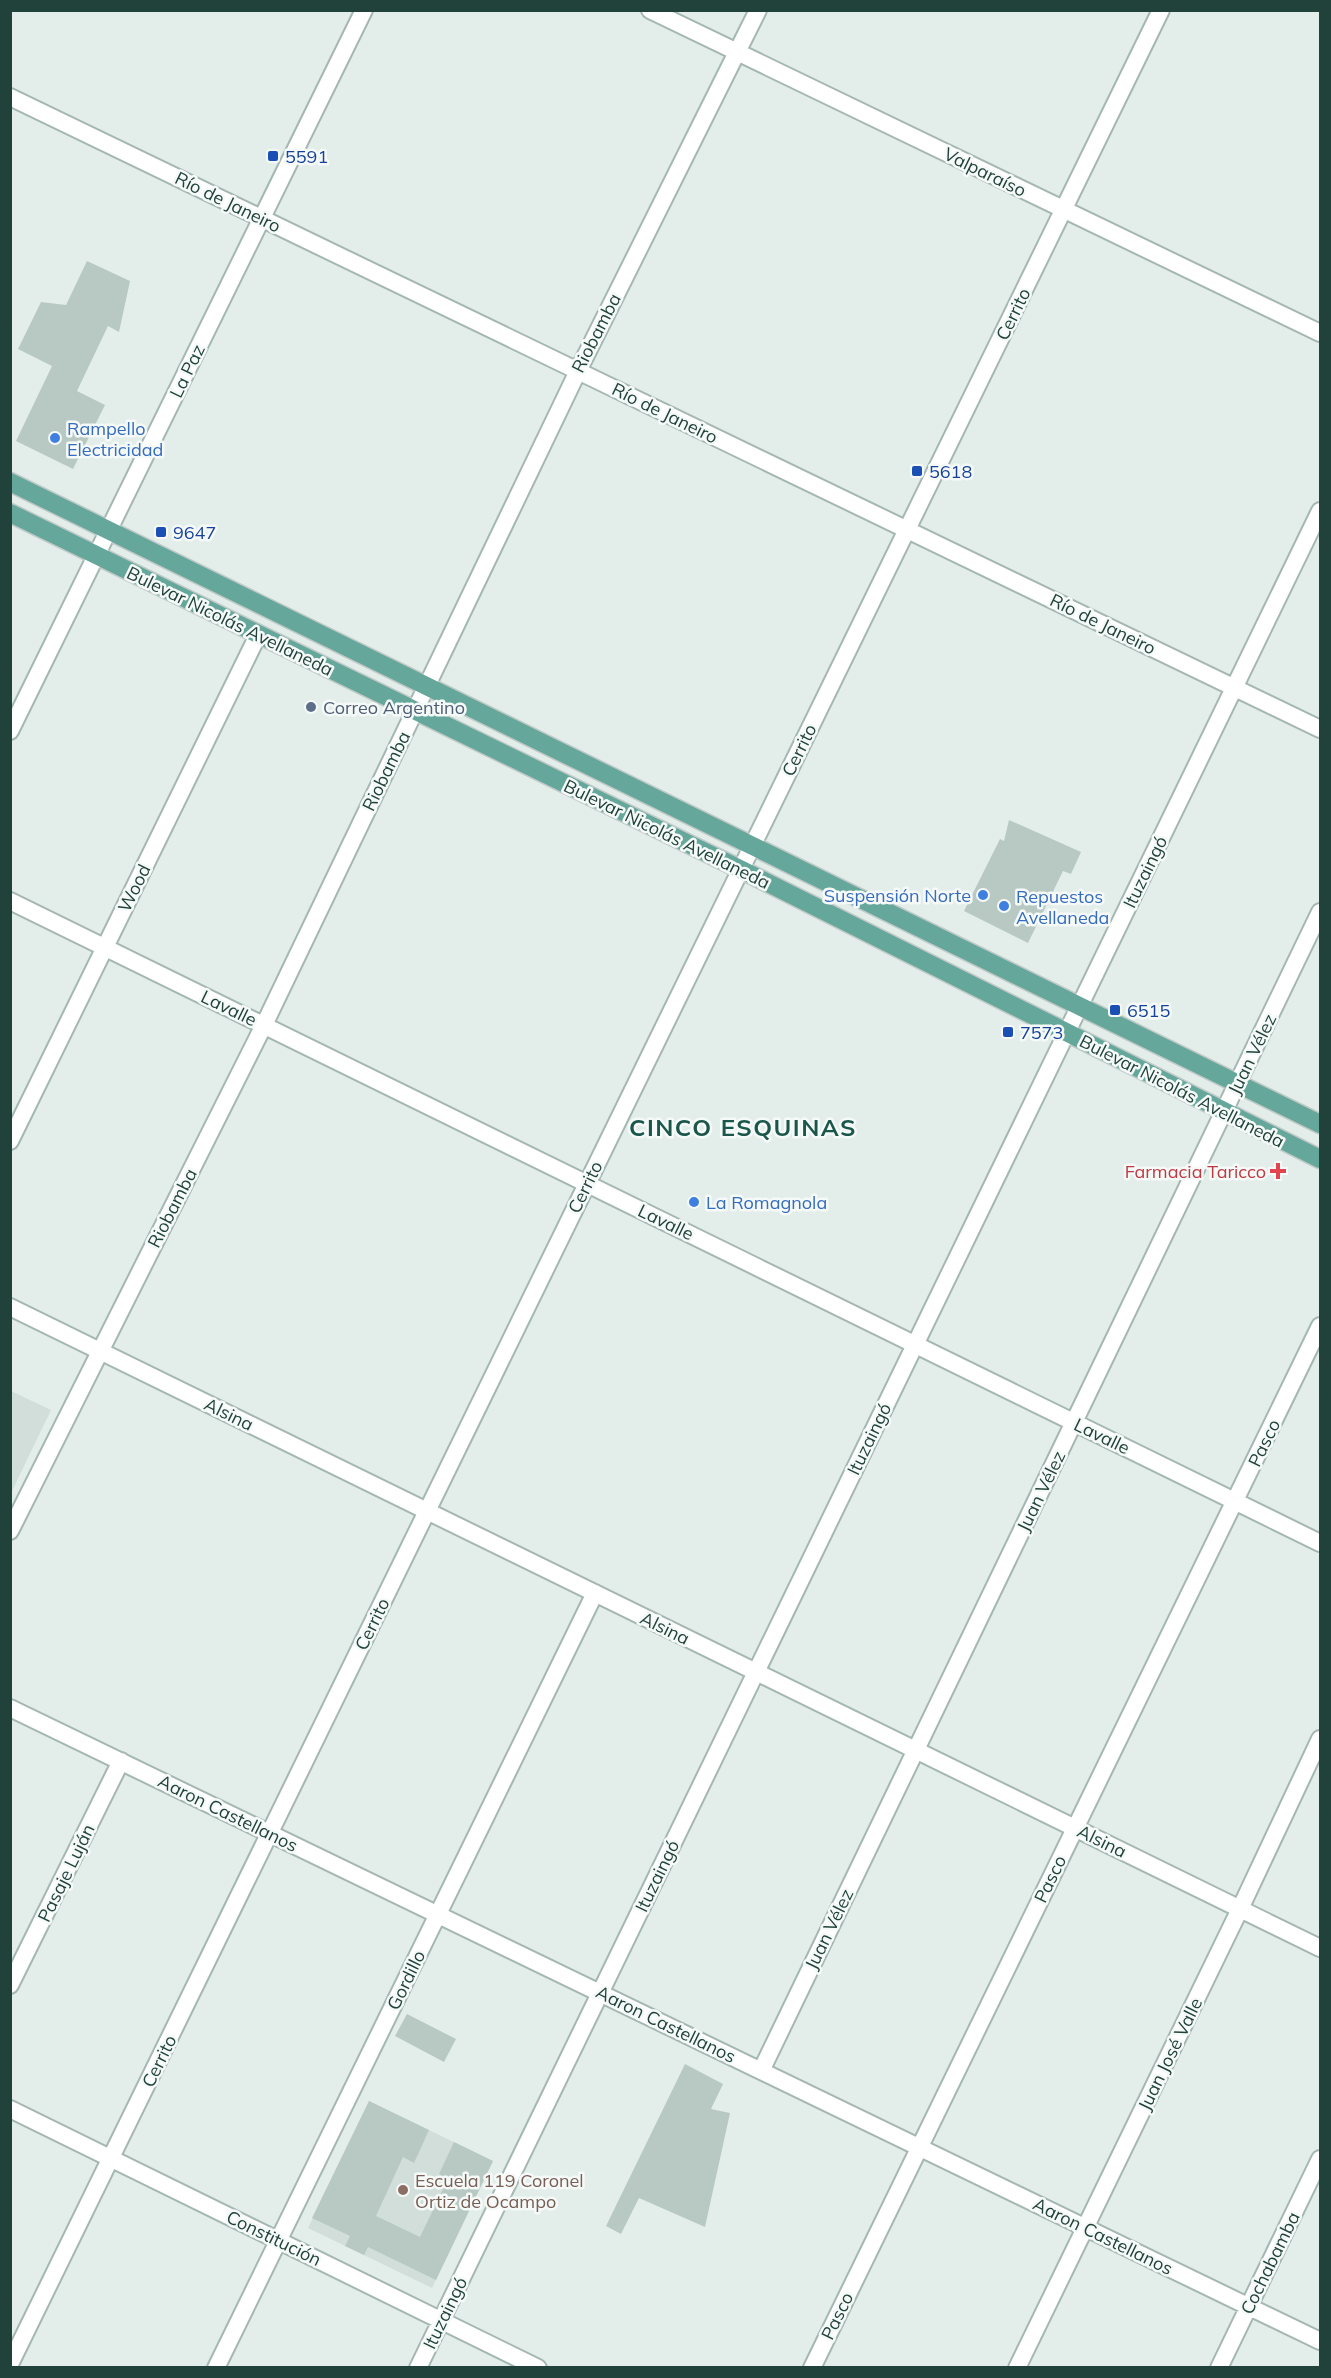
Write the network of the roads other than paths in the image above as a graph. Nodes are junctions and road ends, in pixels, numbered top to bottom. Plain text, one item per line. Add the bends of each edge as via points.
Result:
1 (364, 10) edge
2 (650, 10) edge
3 (758, 10) edge
4 (1161, 10) edge
5 (737, 53) junction
6 (10, 97) edge
7 (1064, 210) junction
8 (262, 219) junction
9 (1320, 333) edge
10 (578, 371) junction
11 (10, 482) edge
12 (1320, 511) edge
13 (10, 513) edge
14 (110, 529) junction
15 (907, 529) junction
16 (96, 556) junction
17 (258, 635) junction
18 (428, 685) junction
19 (1235, 687) junction
20 (415, 711) junction
21 (1320, 729) edge
22 (10, 731) edge
23 (753, 844) junction
24 (740, 869) junction
25 (10, 901) edge
26 (1320, 912) edge
27 (105, 948) junction
28 (1080, 1005) junction
29 (264, 1025) junction
30 (1067, 1033) junction
31 (1238, 1083) junction
32 (1224, 1112) junction
33 (1320, 1124) edge
34 (10, 1141) edge
35 (1320, 1160) edge
36 (587, 1184) junction
37 (10, 1307) edge
38 (1320, 1326) edge
39 (915, 1344) junction
40 (100, 1351) junction
41 (1074, 1422) junction
42 (1235, 1501) junction
43 (426, 1511) junction
44 (10, 1531) edge
45 (1320, 1543) edge
46 (595, 1593) junction
47 (756, 1672) junction
48 (10, 1708) edge
49 (1320, 1738) edge
50 (916, 1750) junction
51 (121, 1761) junction
52 (1076, 1828) junction
53 (270, 1833) junction
54 (1240, 1909) junction
55 (438, 1915) junction
56 (1320, 1948) edge
57 (10, 1984) edge
58 (600, 1993) junction
59 (761, 2070) junction
60 (10, 2109) edge
61 (920, 2147) junction
62 (112, 2158) junction
63 (1320, 2159) edge
64 (1085, 2227) junction
65 (278, 2240) junction
66 (1249, 2306) junction
67 (441, 2320) junction
68 (1320, 2341) edge
69 (10, 2364) edge
70 (216, 2367) edge
71 (418, 2367) edge
72 (538, 2367) edge
73 (812, 2367) edge
74 (1017, 2367) edge
75 (1219, 2367) edge

1 - 8 street, La Paz
2 - 5 street, Valparaíso
3 - 5 street, Riobamba
4 - 7 street, Cerrito
5 - 7 street, Valparaíso
5 - 10 street, Riobamba
6 - 8 street, Río de Janeiro
7 - 9 street, Valparaíso
7 - 15 street, Cerrito
8 - 10 street, Río de Janeiro
8 - 14 street, La Paz
10 - 15 street, Río de Janeiro
10 - 18 street, Riobamba
11 - 14 main road, Bulevar Nicolás Avellaneda
12 - 19 street, Ituzaingó
13 - 16 main road, Bulevar Nicolás Avellaneda
14 - 16 street, La Paz
14 - 18 main road, Bulevar Nicolás Avellaneda
15 - 19 street, Río de Janeiro
15 - 23 street, Cerrito
16 - 17 main road, Bulevar Nicolás Avellaneda
16 - 22 street, La Paz
17 - 20 main road, Bulevar Nicolás Avellaneda
17 - 27 street, Wood
18 - 20 street, Riobamba
18 - 23 main road, Bulevar Nicolás Avellaneda
19 - 21 street, Río de Janeiro
19 - 28 street, Ituzaingó
20 - 24 main road, Bulevar Nicolás Avellaneda
20 - 29 street, Riobamba
23 - 24 street, Cerrito
23 - 28 main road, Bulevar Nicolás Avellaneda
24 - 30 main road, Bulevar Nicolás Avellaneda
24 - 36 street, Cerrito
25 - 27 street, Lavalle
26 - 31 street, Juan Vélez
27 - 29 street, Lavalle
27 - 34 street, Wood
28 - 30 street, Ituzaingó
28 - 31 main road, Bulevar Nicolás Avellaneda
29 - 36 street, Lavalle
29 - 40 street, Riobamba
30 - 32 main road, Bulevar Nicolás Avellaneda
30 - 39 street, Ituzaingó
31 - 32 street, Juan Vélez
31 - 33 main road, Bulevar Nicolás Avellaneda
32 - 35 main road, Bulevar Nicolás Avellaneda
32 - 41 street, Juan Vélez
36 - 39 street, Lavalle
36 - 43 street, Cerrito
37 - 40 street, Alsina
38 - 42 street, Pasco
39 - 41 street, Lavalle
39 - 47 street, Ituzaingó
40 - 43 street, Alsina
40 - 44 street, Riobamba
41 - 42 street, Lavalle
41 - 50 street, Juan Vélez
42 - 45 street, Lavalle
42 - 52 street, Pasco
43 - 46 street, Alsina
43 - 53 street, Cerrito
46 - 47 street, Alsina
46 - 55 street, Gordillo
47 - 50 street, Alsina
47 - 58 street, Ituzaingó
48 - 51 street, Aaron Castellanos
49 - 54 street, Juan José Valle
50 - 52 street, Alsina
50 - 59 street, Juan Vélez
51 - 53 street, Aaron Castellanos
51 - 57 street, Pasaje Luján
52 - 54 street, Alsina
52 - 61 street, Pasco
53 - 55 street, Aaron Castellanos
53 - 62 street, Cerrito
54 - 56 street, Alsina
54 - 64 street, Juan José Valle
55 - 58 street, Aaron Castellanos
55 - 65 street, Gordillo
58 - 59 street, Aaron Castellanos
58 - 67 street, Ituzaingó
59 - 61 street, Aaron Castellanos
60 - 62 street, Constitución
61 - 64 street, Aaron Castellanos
61 - 73 street, Pasco
62 - 65 street, Constitución
62 - 69 street, Cerrito
63 - 66 street, Cochabamba
64 - 66 street, Aaron Castellanos
64 - 74 street, Juan José Valle
65 - 67 street, Constitución
65 - 70 street, Gordillo
66 - 68 street, Aaron Castellanos
66 - 75 street, Cochabamba
67 - 71 street, Ituzaingó
67 - 72 street, Constitución

